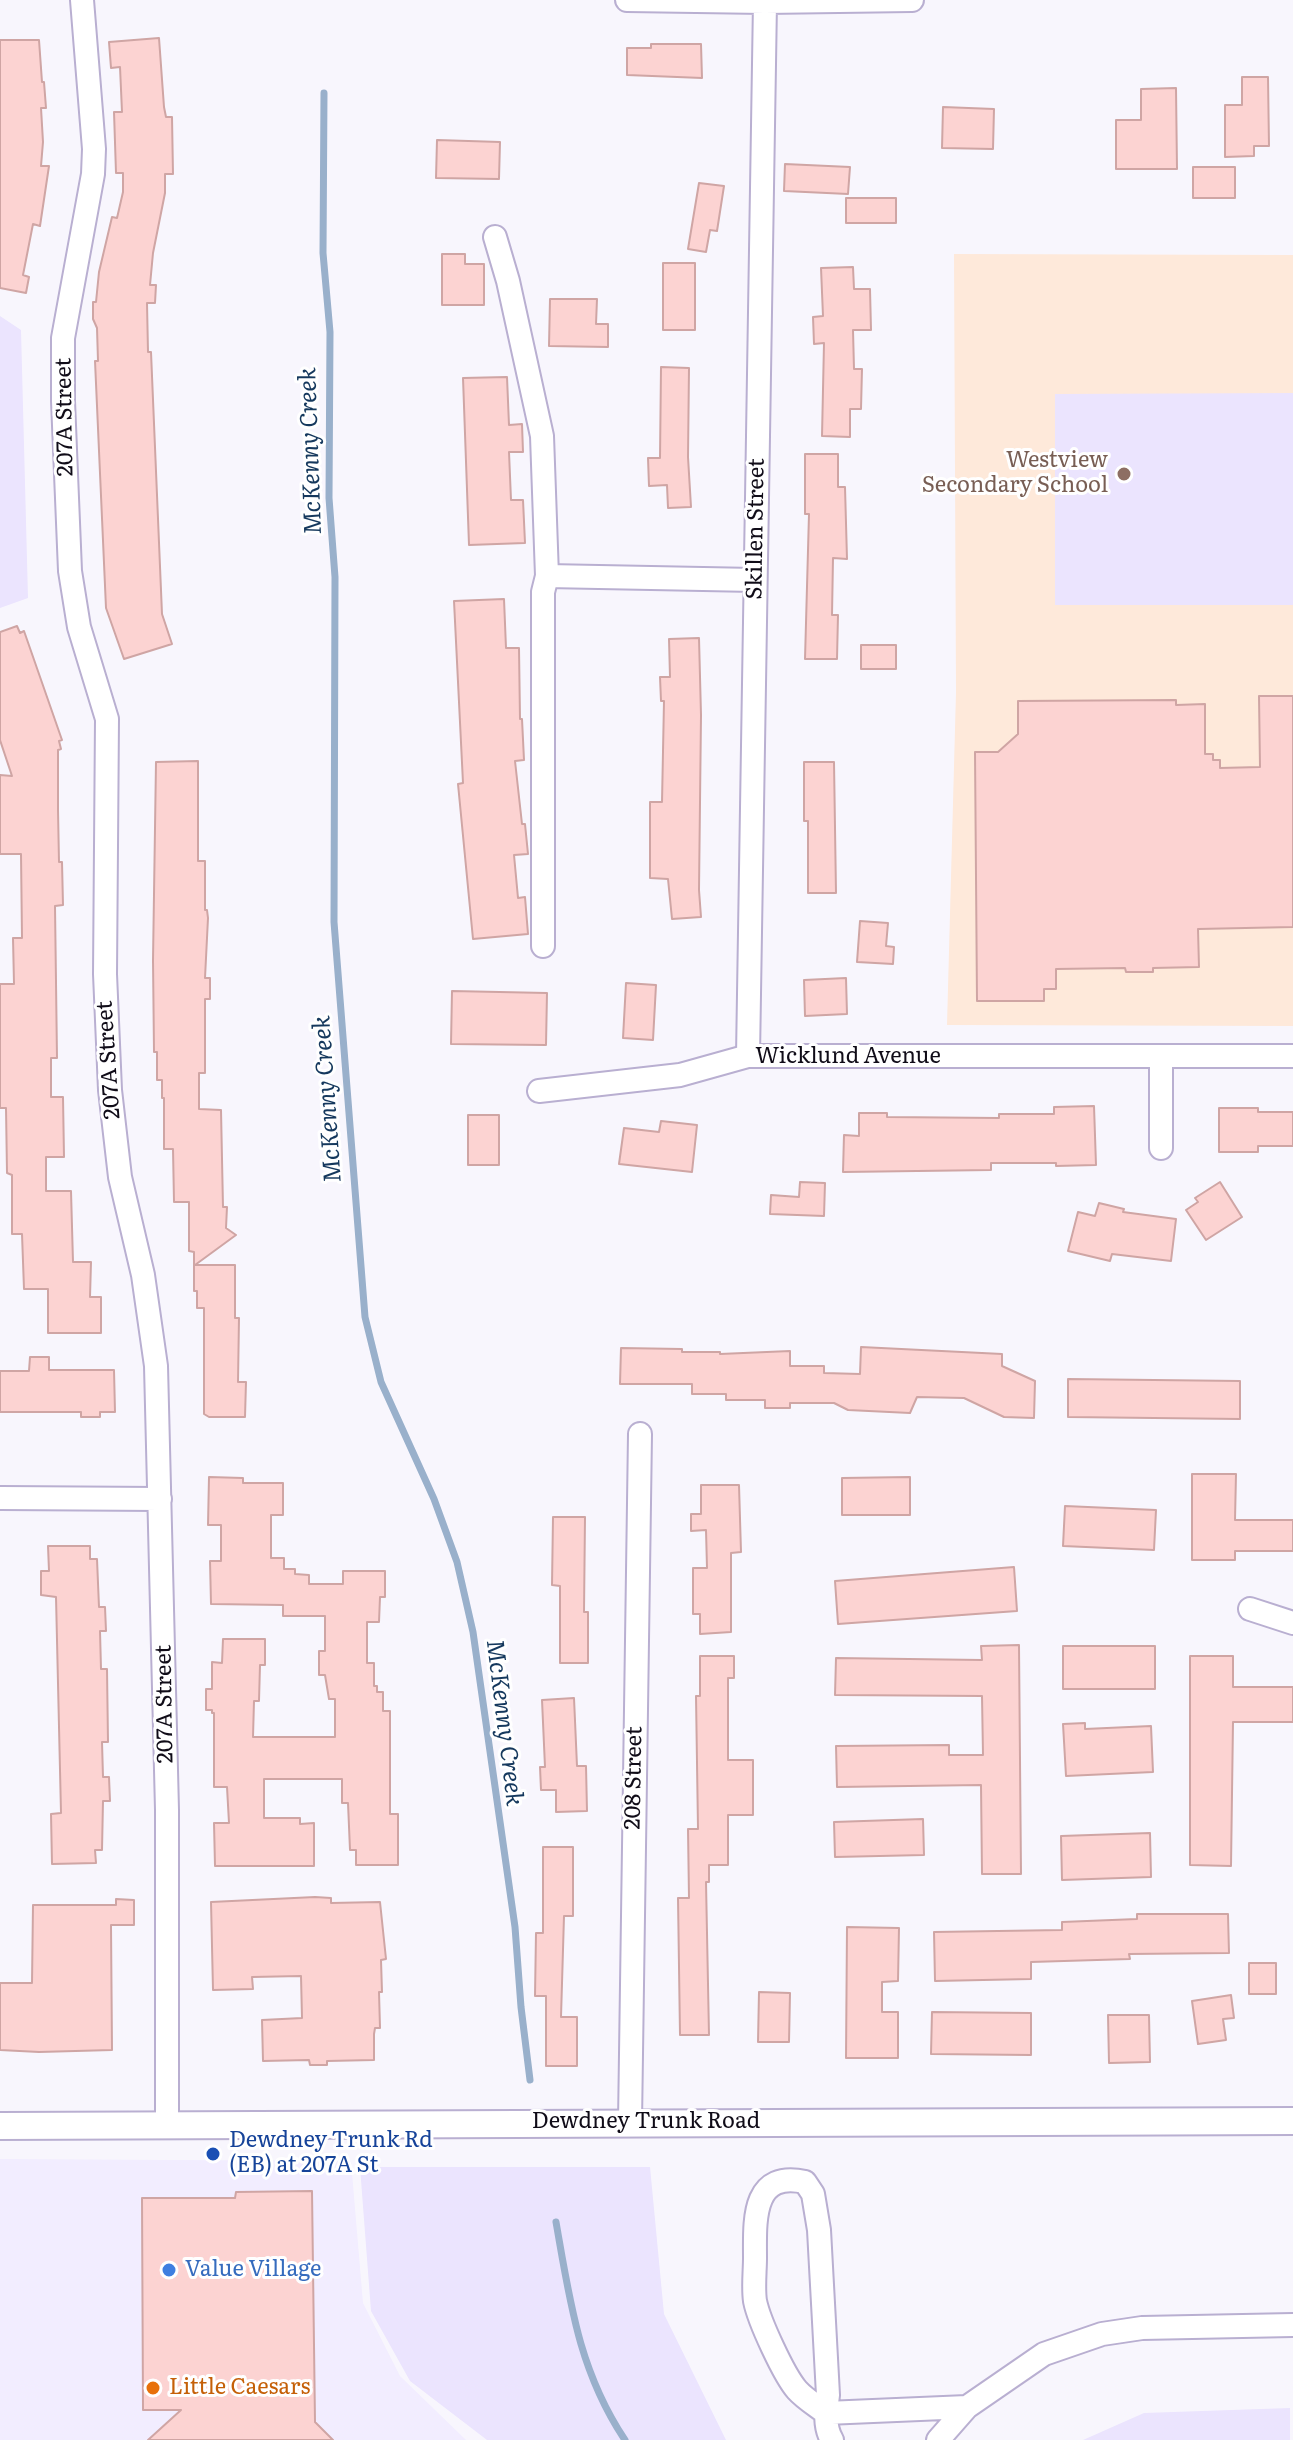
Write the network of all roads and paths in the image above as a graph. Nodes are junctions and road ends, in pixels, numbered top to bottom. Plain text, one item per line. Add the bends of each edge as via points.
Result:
1 (82, 0) edge
2 (627, 0) edge
3 (912, 0) edge
4 (765, 2) junction
5 (495, 237) dead end
6 (547, 576) junction
7 (755, 580) junction
8 (543, 946) dead end
9 (748, 1056) junction
10 (1293, 1056) edge
11 (1161, 1058) junction
12 (539, 1091) dead end
13 (1161, 1148) dead end
14 (640, 1434) dead end
15 (0, 1498) edge
16 (160, 1499) junction
17 (1250, 1609) dead end
18 (1293, 1623) edge
19 (1293, 2121) edge
20 (630, 2122) junction
21 (167, 2124) junction
22 (0, 2126) edge
23 (1293, 2325) edge
24 (967, 2407) junction
25 (826, 2413) junction
26 (832, 2440) edge
27 (938, 2440) edge

1 - 16 street, 207A Street via 94,149 63,338 70,571 79,627 107,719 106,1039 120,1177 152,1325
2 - 4 street
3 - 4 street
4 - 7 street, Skillen Street
5 - 6 street via 542,436
6 - 7 street
6 - 8 street
7 - 9 street, Skillen Street
9 - 11 street, Wicklund Avenue
9 - 12 street, Wicklund Avenue via 680,1075
10 - 11 street, Wicklund Avenue
11 - 13 street
14 - 20 street, 208 Street
15 - 16 street
16 - 21 street, 207A Street
17 - 18 street
19 - 20 main road, Dewdney Trunk Road
20 - 21 main road, Dewdney Trunk Road
21 - 22 main road, Dewdney Trunk Road
23 - 24 street via 1142,2328 1102,2334 1044,2354
24 - 25 street
24 - 27 street
25 - 25 street via 813,2194 805,2182 779,2182 769,2188 755,2214 755,2301 797,2390
25 - 26 street

